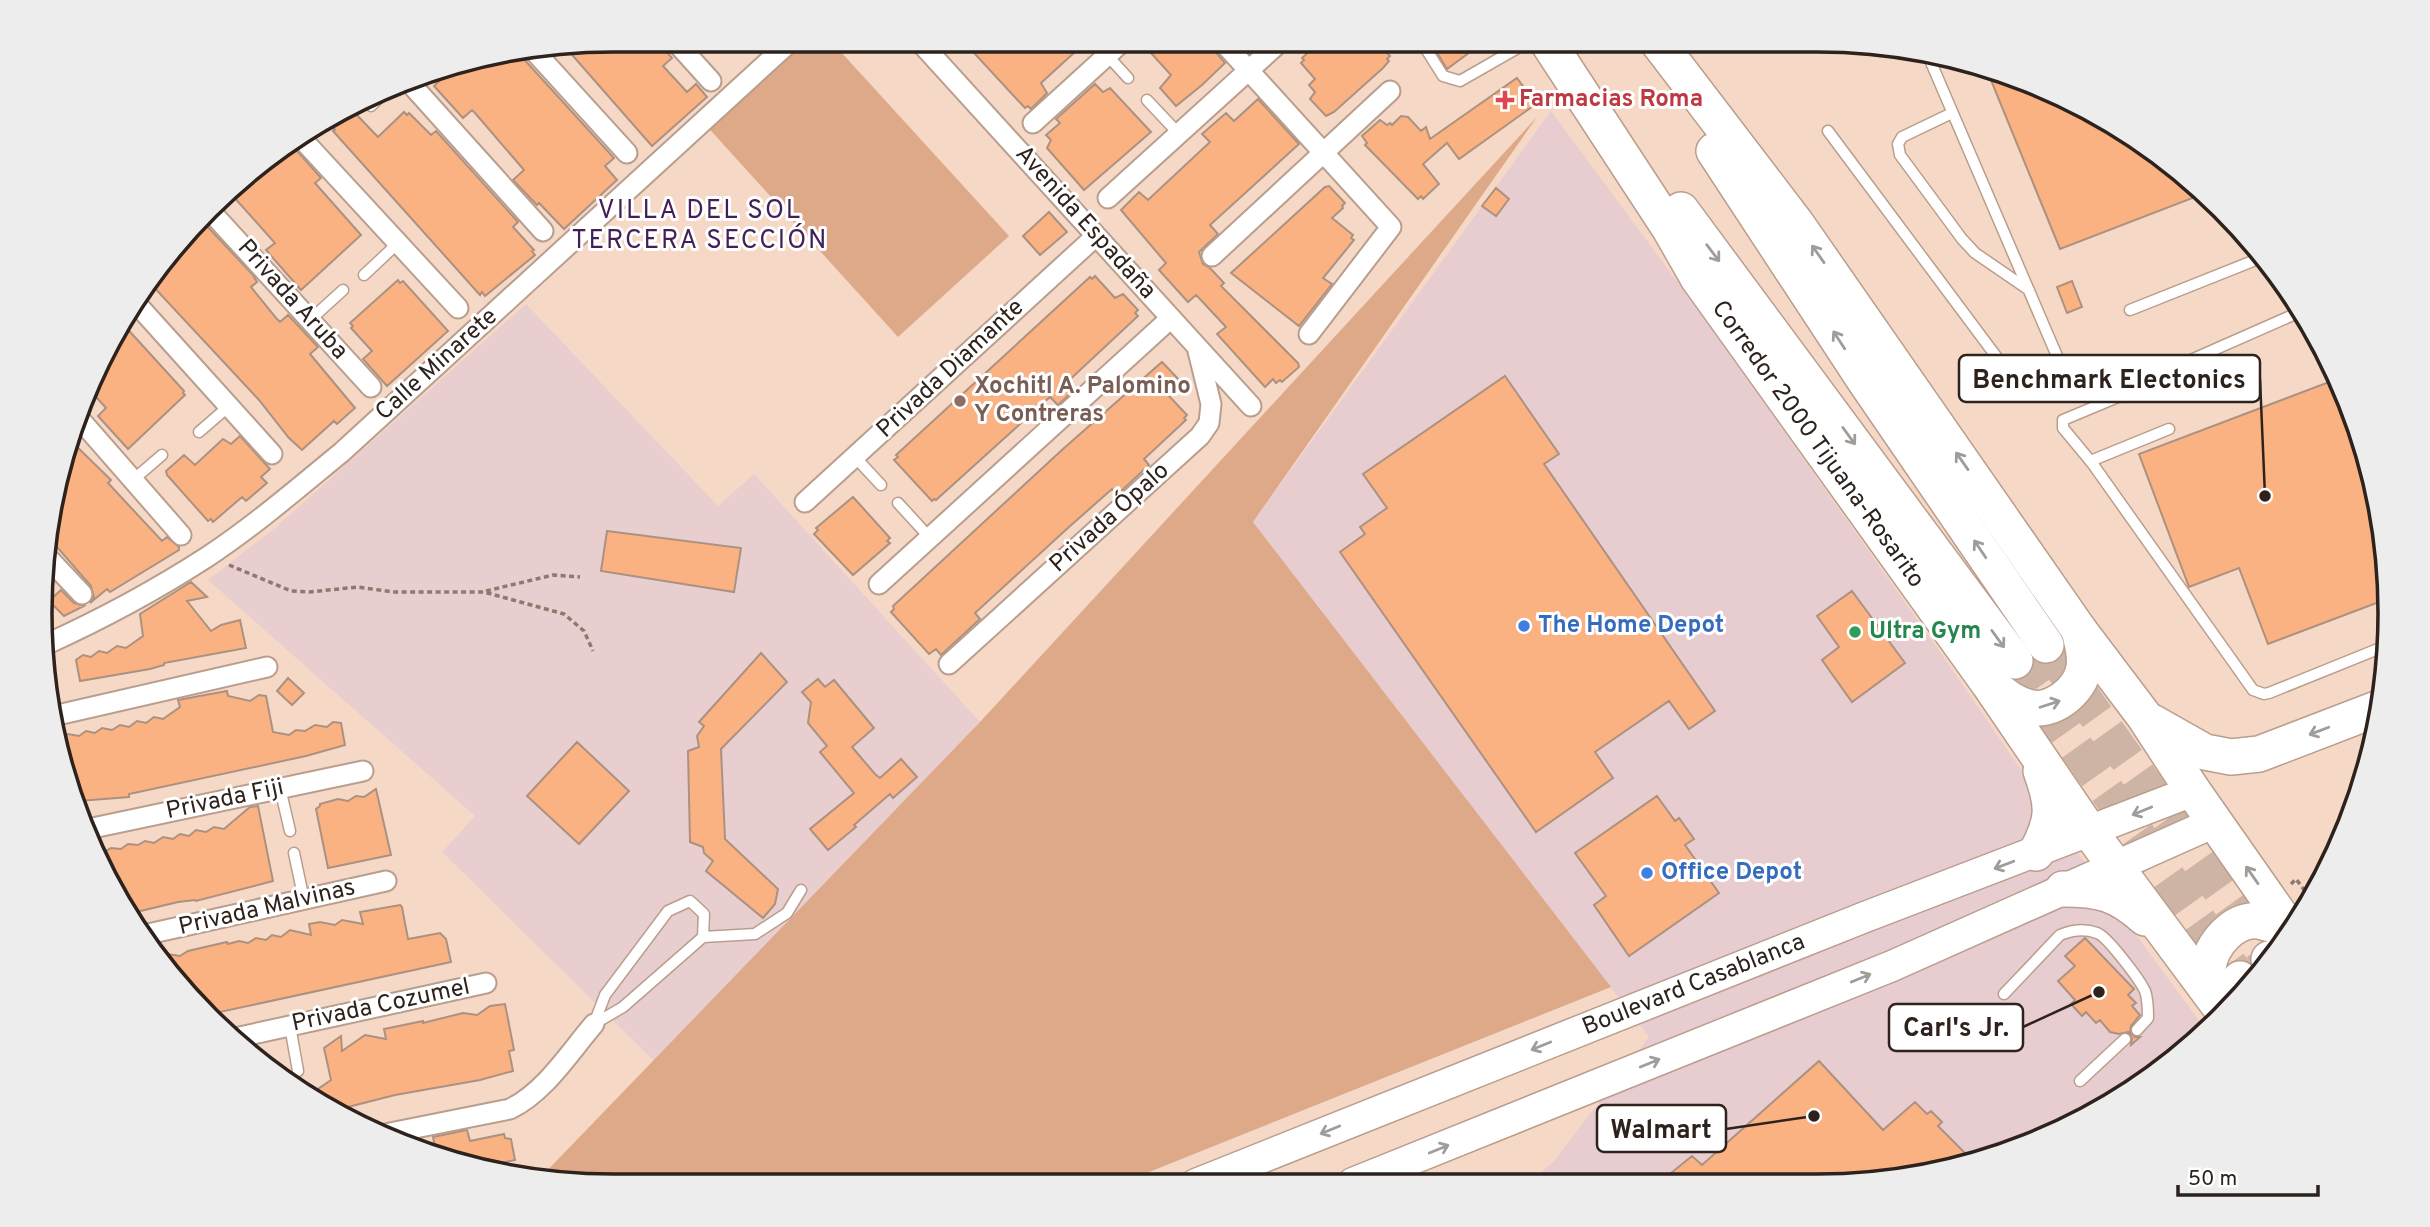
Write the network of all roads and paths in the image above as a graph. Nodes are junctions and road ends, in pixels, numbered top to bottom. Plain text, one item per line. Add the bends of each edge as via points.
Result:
1 (685, 52) edge
2 (779, 52) edge
3 (929, 52) edge
4 (1111, 52) edge
5 (1233, 52) edge
6 (1269, 52) edge
7 (1428, 52) edge
8 (1511, 52) edge
9 (1535, 52) edge
10 (1554, 52) edge
11 (1564, 52) edge
12 (1649, 52) edge
13 (1665, 52) edge
14 (1681, 52) edge
15 (1107, 55) junction
16 (541, 57) edge
17 (1932, 64) edge
18 (1249, 70) junction
19 (1128, 78) dead end
20 (711, 81) dead end
21 (415, 89) edge
22 (1390, 90) dead end
23 (1147, 100) dead end
24 (1952, 113) junction
25 (1033, 123) dead end
26 (1828, 131) dead end
27 (1179, 134) junction
28 (307, 144) edge
29 (1323, 152) junction
30 (627, 153) dead end
31 (1108, 198) dead end
32 (216, 218) edge
33 (1796, 223) junction
34 (543, 231) dead end
35 (1096, 236) junction
36 (398, 243) junction
37 (1212, 256) dead end
38 (2253, 261) edge
39 (365, 275) dead end
40 (1699, 278) junction
41 (342, 290) dead end
42 (2029, 291) junction
43 (458, 308) dead end
44 (142, 310) edge
45 (2130, 310) dead end
46 (2291, 316) edge
47 (1171, 318) junction
48 (310, 320) junction
49 (1309, 334) dead end
50 (1196, 345) junction
51 (2184, 363) dead end
52 (371, 387) dead end
53 (2130, 392) dead end
54 (229, 406) junction
55 (1251, 406) dead end
56 (85, 425) edge
57 (2169, 429) dead end
58 (199, 432) dead end
59 (272, 454) dead end
60 (162, 455) dead end
61 (855, 457) junction
62 (2092, 463) junction
63 (133, 480) junction
64 (881, 485) dead end
65 (805, 502) dead end
66 (898, 503) dead end
67 (181, 535) dead end
68 (930, 538) junction
69 (207, 557) junction
70 (55, 565) edge
71 (580, 577) dead end
72 (879, 584) dead end
73 (484, 592) junction
74 (82, 594) dead end
75 (2080, 629) junction
76 (53, 641) edge
77 (2046, 645) tunnel mouth
78 (2376, 650) edge
79 (593, 651) dead end
80 (2015, 661) tunnel mouth
81 (949, 664) dead end
82 (267, 667) dead end
83 (1989, 684) junction
84 (2369, 712) edge
85 (62, 714) edge
86 (2144, 716) junction
87 (2031, 745) junction
88 (363, 771) dead end
89 (280, 789) junction
90 (2193, 791) junction
91 (2215, 822) junction
92 (95, 828) edge
93 (290, 831) dead end
94 (2090, 832) junction
95 (293, 853) dead end
96 (2036, 853) junction
97 (2116, 866) junction
98 (386, 881) dead end
99 (2063, 889) junction
100 (801, 890) dead end
101 (2304, 890) edge
102 (2299, 894) dead end
103 (304, 900) junction
104 (153, 933) edge
105 (2275, 936) edge
106 (703, 937) junction
107 (2169, 938) junction
108 (2273, 939) edge
109 (486, 983) dead end
110 (2230, 993) edge
111 (2004, 994) dead end
112 (594, 1024) junction
113 (290, 1026) junction
114 (2137, 1030) dead end
115 (245, 1036) edge
116 (2125, 1040) dead end
117 (299, 1070) dead end
118 (2080, 1081) dead end
119 (398, 1131) edge
120 (1221, 1174) edge
121 (1375, 1174) edge

1 - 20 street
2 - 69 street, Calle Minarete via 342,452
3 - 35 street, Avenida Espadaña
4 - 15 street
5 - 18 street
6 - 18 street
7 - 8 lane via 1443,76 1460,81
9 - 40 highway
10 - 40 highway, Corredor 2000 Tijuana-Rosarito
11 -> 80 highway
77 -> 12 highway via 1865,381
13 - 33 highway
14 - 33 highway
15 - 19 lane
15 - 25 street
16 - 30 street
17 - 24 lane
18 - 27 street
18 - 29 street
21 - 34 street
22 - 29 street
23 - 27 lane
24 - 42 lane
24 - 42 lane via 1902,137 1900,155 1975,253
26 - 42 lane via 2016,383 2032,390 2066,377
27 - 31 street
28 - 36 street
29 - 37 street
29 - 49 street via 1391,228
32 - 48 street, Privada Aruba
75 -> 33 highway
35 - 47 street, Avenida Espadaña
35 - 61 street, Privada Diamante
36 - 39 lane
36 - 43 street
38 - 45 lane
40 - 83 highway, Corredor 2000 Tijuana-Rosarito
41 - 48 lane
44 - 54 street
46 - 51 lane
47 - 50 street, Avenida Espadaña
47 - 68 street
48 - 52 street, Privada Aruba
50 - 55 street, Avenida Espadaña
50 - 81 street, Privada Ópalo via 1210,404 1209,423 1200,436
53 - 62 lane via 2063,421 2063,428
54 - 58 lane
54 - 59 street
56 - 63 street
57 - 62 lane
60 - 63 lane
61 - 64 lane
61 - 65 street, Privada Diamante
62 - 78 lane via 2253,690 2269,693
63 - 67 street
66 - 68 lane
68 - 72 street
69 - 73 path via 290,590 358,587 393,592
69 - 76 street, Calle Minarete
70 - 74 street
71 - 73 path via 553,575
73 - 79 path via 565,614 584,631
83 -> 75 highway via 2015,703 2031,708 2064,698 2084,669
75 - 86 highway
82 - 85 street
83 - 87 highway, Corredor 2000 Tijuana-Rosarito
84 -> 86 highway via 2259,754 2231,757 2205,752
86 - 90 highway
87 - 94 highway, Corredor 2000 Tijuana-Rosarito
87 - 96 highway via 2049,793 2051,814
88 - 89 street, Privada Fiji
89 - 92 street, Privada Fiji
89 - 93 lane
90 - 91 highway
90 -> 94 main road, Boulevard Casablanca
91 - 97 main road
105 -> 91 highway
94 - 96 main road, Boulevard Casablanca
94 - 97 highway, Corredor 2000 Tijuana-Rosarito
95 - 103 lane
96 -> 120 main road, Boulevard Casablanca via 1856,920
97 - 99 main road
97 - 107 highway, Corredor 2000 Tijuana-Rosarito
98 - 103 street, Privada Malvinas
99 - 107 highway via 2095,889 2115,895
121 -> 99 main road via 1874,973
100 - 106 lane via 788,913 755,934
101 - 102 path via 2296,879 2291,883
103 - 104 street, Privada Malvinas
106 - 112 lane via 623,1007
106 - 112 lane via 704,914 690,901 668,911 604,995
107 - 110 highway, Corredor 2000 Tijuana-Rosarito
108 - 110 highway via 2257,921 2237,926 2222,937 2212,952 2208,971
109 - 113 street, Privada Cozumel
111 - 114 lane via 2060,935 2086,930 2100,933 2145,991 2148,1018
112 - 119 street via 524,1102 510,1109
113 - 115 street, Privada Cozumel
113 - 117 lane
116 - 118 lane

